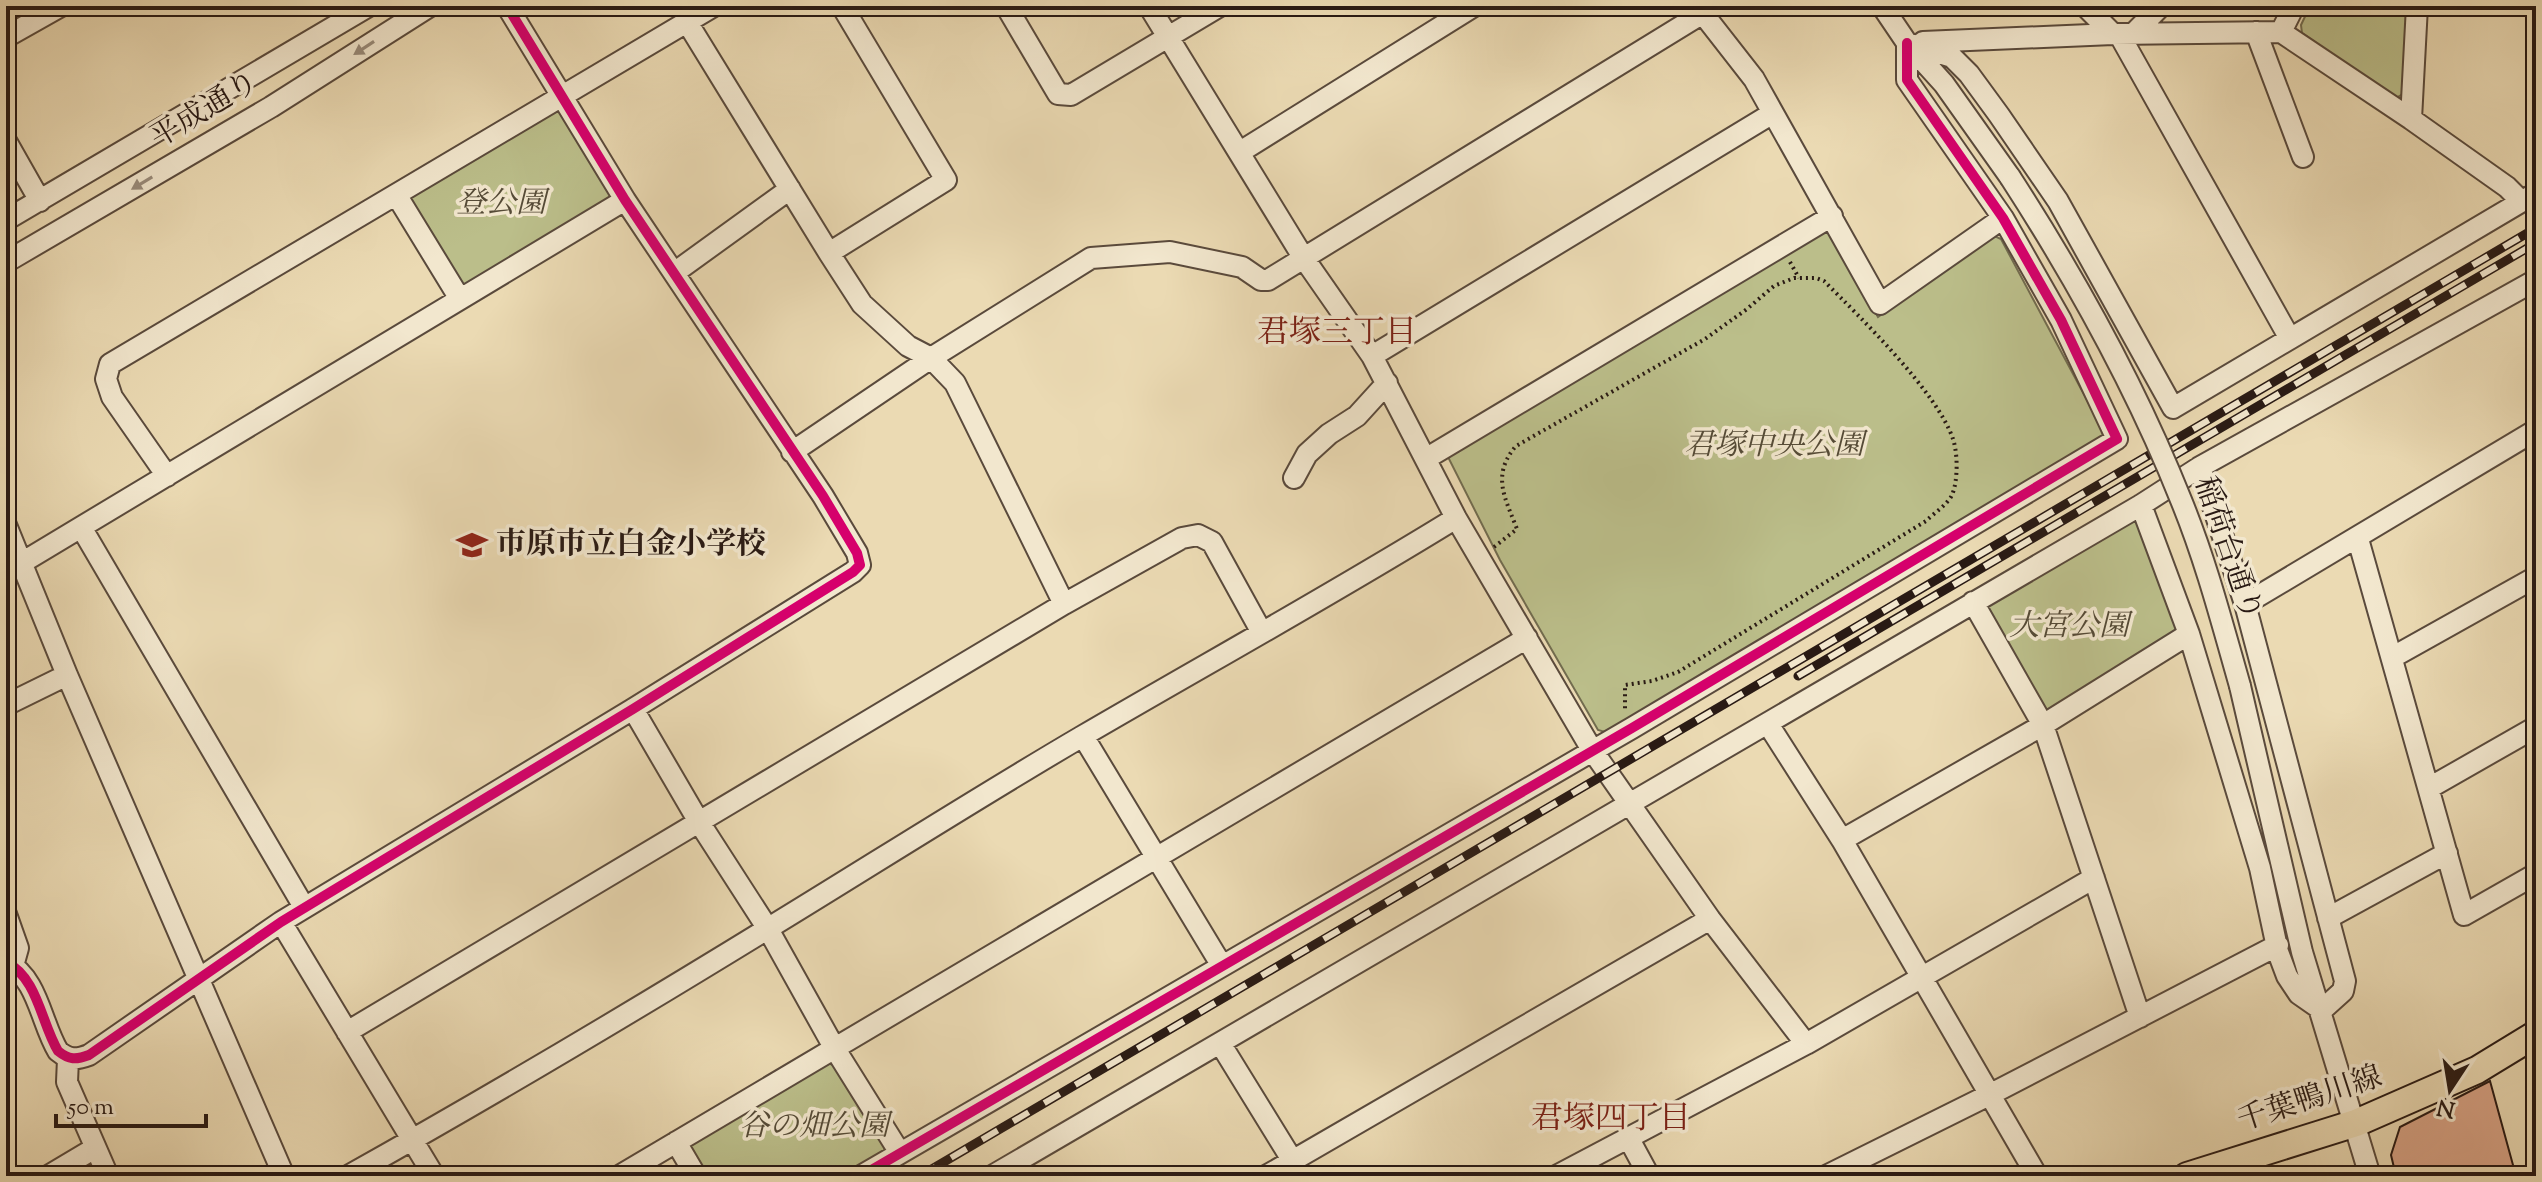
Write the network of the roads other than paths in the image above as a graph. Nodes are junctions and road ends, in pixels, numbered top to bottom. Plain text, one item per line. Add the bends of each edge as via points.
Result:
1 (61, 6) edge
2 (369, 6) edge
3 (430, 6) edge
4 (507, 6) edge
5 (714, 6) edge
6 (842, 6) edge
7 (1006, 6) edge
8 (1149, 6) edge
9 (1220, 6) edge
10 (1474, 6) edge
11 (1882, 6) edge
12 (2085, 6) edge
13 (2161, 6) edge
14 (2294, 6) edge
15 (2417, 6) edge
16 (1700, 10) edge
17 (687, 22) junction
18 (2256, 32) junction
19 (2281, 32) junction
20 (2122, 34) junction
21 (1168, 36) junction
22 (6, 37) edge
23 (1907, 43) junction
24 (563, 96) junction
25 (1773, 113) junction
26 (2411, 119) junction
27 (6, 141) edge
28 (1240, 152) junction
29 (2303, 157) dead end
30 (790, 189) junction
31 (397, 196) junction
32 (2528, 197) edge
33 (625, 200) junction
34 (40, 201) junction
35 (1832, 216) junction
36 (2003, 218) junction
37 (6, 220) edge
38 (829, 253) junction
39 (1303, 257) junction
40 (6, 262) edge
41 (674, 273) junction
42 (2536, 280) edge
43 (460, 299) junction
44 (2289, 337) junction
45 (1372, 356) junction
46 (931, 358) junction
47 (1387, 383) junction
48 (2536, 430) edge
49 (792, 452) junction
50 (1427, 458) junction
51 (2200, 467) junction
52 (167, 476) junction
53 (1294, 478) dead end
54 (2141, 505) junction
55 (1456, 518) junction
56 (6, 525) edge
57 (81, 527) junction
58 (2358, 539) junction
59 (23, 562) junction
60 (2536, 577) edge
61 (1973, 602) junction
62 (1064, 604) junction
63 (2245, 604) junction
64 (1261, 631) junction
65 (2189, 634) junction
66 (1527, 638) junction
67 (2393, 657) junction
68 (67, 675) junction
69 (6, 705) edge
70 (633, 709) junction
71 (1768, 724) junction
72 (2043, 725) junction
73 (2536, 727) edge
74 (1083, 736) junction
75 (1592, 750) junction
76 (2429, 788) junction
77 (1629, 805) junction
78 (699, 822) junction
79 (1842, 840) junction
80 (2447, 853) junction
81 (1158, 857) junction
82 (2536, 874) edge
83 (2094, 878) junction
84 (304, 907) junction
85 (6, 914) edge
86 (2328, 918) junction
87 (1710, 919) junction
88 (281, 922) junction
89 (768, 929) junction
90 (2278, 945) junction
91 (10, 964) edge
92 (1222, 966) junction
93 (199, 976) junction
94 (1920, 977) junction
95 (2322, 1010) junction
96 (2140, 1017) junction
97 (347, 1032) junction
98 (2536, 1034) edge
99 (1220, 1043) junction
100 (1806, 1044) junction
101 (835, 1049) junction
102 (68, 1059) junction
103 (1991, 1094) junction
104 (2356, 1123) junction
105 (1629, 1139) junction
106 (412, 1140) junction
107 (676, 1142) junction
108 (95, 1148) junction
109 (900, 1153) junction
110 (1298, 1168) edge
111 (2214, 1171) edge
112 (48, 1176) edge
113 (108, 1176) edge
114 (284, 1176) edge
115 (348, 1176) edge
116 (434, 1176) edge
117 (619, 1176) edge
118 (696, 1176) edge
119 (861, 1176) edge
120 (992, 1176) edge
121 (1266, 1176) edge
122 (1556, 1176) edge
123 (1649, 1176) edge
124 (1826, 1176) edge
125 (2037, 1176) edge
126 (2187, 1176) edge
127 (2370, 1176) edge

1 - 22 street
2 - 34 street, 平成通り
3 -> 40 street, 平成通り via 271,107
4 - 24 street
5 - 17 street
6 - 38 street via 946,180
7 - 21 street via 1058,94 1071,95
8 - 21 street
9 - 21 street
10 - 28 street
11 - 23 street, 稲荷台通り
12 - 20 street
13 - 20 street
14 - 19 street
15 - 26 street
16 - 25 street via 1754,79
16 - 39 street
17 - 24 street
17 - 30 street
18 - 19 street
18 - 20 street
18 - 29 street
19 - 26 street
20 - 23 street
20 - 44 street
21 - 28 street
23 - 36 street via 1907,80
23 - 44 street via 1952,57 1969,74 2058,201 2173,408
23 - 95 street, 稲荷台通り, bridge via 1944,84 2010,177 2091,312 2181,499 2240,686 2302,952
24 - 31 street
24 - 33 street
25 - 35 street
25 - 45 street
26 - 32 street
27 - 34 street
28 - 39 street
30 - 38 street
30 - 41 street
31 - 43 street
31 - 52 street via 110,364 106,379 112,397
32 - 44 street
33 - 41 street
33 - 43 street
34 - 37 street, 平成通り
35 - 36 street via 1880,304
35 - 50 street
36 - 75 street via 2061,320 2117,439
38 - 46 street via 862,304 908,346
39 - 45 street
39 - 46 street via 1268,280 1242,267 1170,252 1091,258
41 - 49 street
42 - 51 street
43 - 52 street
45 - 47 street
46 - 49 street
46 - 62 street via 955,383
47 - 50 street
47 - 53 street via 1357,416 1307,454
48 - 58 street
49 - 70 street via 830,507 860,565
50 - 55 street
51 - 54 street
51 - 63 street
52 - 57 street
54 - 61 street
54 - 65 street
55 - 64 street
55 - 66 street
56 - 59 street
57 - 59 street
57 - 84 street
58 - 63 street
58 - 67 street
59 - 68 street
60 - 67 street
61 - 71 street
61 - 72 street
62 - 64 street via 1182,538 1198,535 1212,542
62 - 78 street
63 - 86 street
64 - 74 street
65 - 72 street
65 - 90 street
66 - 75 street
66 - 81 street
67 - 76 street
68 - 69 street
68 - 93 street
70 - 78 street
70 - 84 street
71 - 77 street
71 - 79 street
72 - 79 street
72 - 83 street
73 - 76 street
74 - 81 street
74 - 89 street
75 - 77 street
75 - 92 street
76 - 80 street
77 - 87 street
77 - 99 street
78 - 89 street
78 - 97 street
79 - 94 street
80 - 82 street via 2464,915
80 - 86 street
81 - 92 street
81 - 101 street
83 - 94 street
83 - 96 street
84 - 88 street
85 - 91 street via 18,948
86 - 95 street via 2345,981 2343,991
87 - 100 street
87 - 110 street
88 - 93 street
88 - 97 street
89 - 101 street
89 - 106 street
90 - 95 street via 2299,994
90 - 96 street
91 - 102 street via 29,983 51,1040
92 - 109 street
93 - 102 street via 89,1055
93 - 114 street
94 - 100 street
94 - 103 street
95 - 104 street, 稲荷台通り
96 - 103 street
97 - 106 street
98 - 104 main road, 千葉鴨川線 via 2464,1076
99 - 110 street
99 - 120 street
100 - 105 street
101 - 107 street
101 - 109 street
102 - 108 street via 67,1082
103 - 124 street
103 - 125 street
104 - 111 main road, 千葉鴨川線
104 - 127 street, 稲荷台通り
105 - 122 street
105 - 123 street
106 - 115 street
106 - 116 street
107 - 117 street
107 - 118 street
108 - 112 street
108 - 113 street
109 - 119 street
110 - 121 street
111 - 126 main road, 千葉鴨川線

